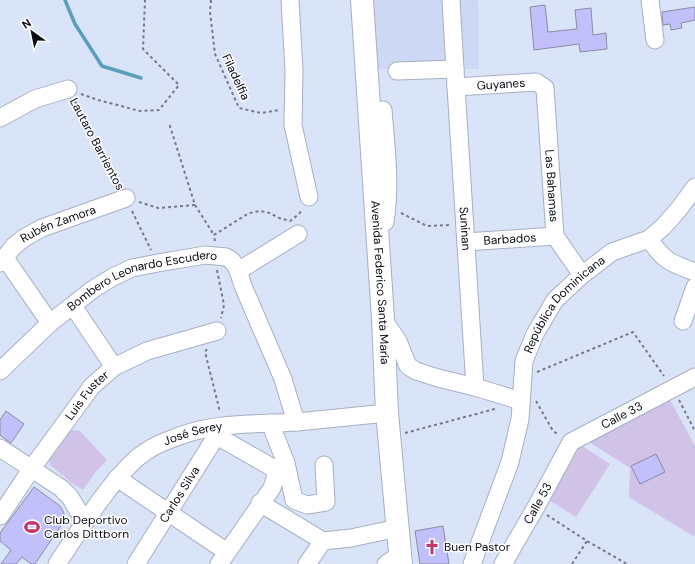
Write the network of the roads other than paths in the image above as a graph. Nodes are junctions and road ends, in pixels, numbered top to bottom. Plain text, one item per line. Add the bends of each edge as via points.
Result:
1 (290, 0) edge
2 (362, 0) edge
3 (451, 0) edge
4 (650, 0) edge
5 (655, 40) dead end
6 (455, 69) junction
7 (397, 71) dead end
8 (456, 87) junction
9 (545, 88) joint
10 (68, 89) road end
11 (383, 110) dead end
12 (0, 118) edge
13 (695, 187) edge
14 (309, 196) road end
15 (126, 198) road end
16 (376, 225) junction
17 (298, 234) dead end
18 (555, 236) junction
19 (649, 239) junction
20 (466, 242) junction
21 (3, 260) edge
22 (238, 271) junction
23 (695, 272) edge
24 (582, 275) junction
25 (695, 286) edge
26 (73, 306) junction
27 (383, 319) junction
28 (683, 322) dead end
29 (50, 323) junction
30 (218, 331) dead end
31 (114, 367) junction
32 (0, 371) edge
33 (695, 377) edge
34 (476, 387) junction
35 (521, 401) junction
36 (387, 413) junction
37 (296, 422) junction
38 (270, 423) junction
39 (220, 430) junction
40 (571, 442) joint
41 (0, 448) edge
42 (324, 465) dead end
43 (32, 468) junction
44 (117, 478) junction
45 (260, 503) junction
46 (169, 512) junction
47 (0, 516) edge
48 (85, 522) junction
49 (398, 528) junction
50 (323, 541) junction
51 (223, 558) edge
52 (396, 561) edge
53 (57, 564) edge
54 (136, 564) edge
55 (307, 564) edge
56 (472, 564) edge
57 (504, 564) edge

1 - 14 street via 294,70 293,125
2 - 16 main road, Avenida Federico Santa María
3 - 6 street, Suninan
4 - 5 street
6 - 7 street
6 - 8 street, Suninan
8 - 9 street, Guyanes via 536,82
8 - 20 street, Suninan
9 - 18 street, Las Bahamas
10 - 12 street via 35,99
11 - 16 street via 388,207 385,222
13 - 19 street via 680,209
15 - 21 street, Rubén Zamora via 42,228 14,246
16 - 27 main road, Avenida Federico Santa María
17 - 22 street
18 - 20 street, Barbados
18 - 24 street, Las Bahamas
19 - 23 street via 669,262
19 - 24 street, República Dominicana via 612,252
20 - 34 street, Suninan
21 - 29 street
22 - 26 street, Bombero Leonardo Escudero via 226,257 205,255 132,268 92,290
22 - 37 street, Bombero Leonardo Escudero via 282,379
24 - 35 street, República Dominicana via 555,300 535,334 524,361
25 - 28 street
26 - 29 street, Bombero Leonardo Escudero
26 - 31 street
27 - 34 street via 398,341 408,366 438,378
27 - 36 main road, Avenida Federico Santa María
29 - 32 street, Bombero Leonardo Escudero
30 - 31 street, Luis Fuster via 147,351
31 - 43 street, Luis Fuster via 92,386
33 - 40 street, Calle 33
34 - 35 street
35 - 56 street, República Dominicana via 520,419 510,462
36 - 37 street, José Serey
36 - 49 main road, Avenida Federico Santa María
37 - 38 street, José Serey
38 - 39 street, José Serey
38 - 42 street via 286,463 294,500 307,505 326,502
39 - 44 street, José Serey via 187,432 152,447
39 - 45 street via 273,468 275,481
39 - 46 street, Carlos Silva
40 - 57 street, Calle 53
41 - 43 street
43 - 47 street, Luis Fuster
43 - 48 street via 70,497
44 - 46 street
44 - 48 street, José Serey
45 - 50 street
45 - 51 street
46 - 51 street
46 - 54 street, Carlos Silva
48 - 53 street, José Serey
49 - 50 street
49 - 52 main road, Avenida Federico Santa María
50 - 55 street

